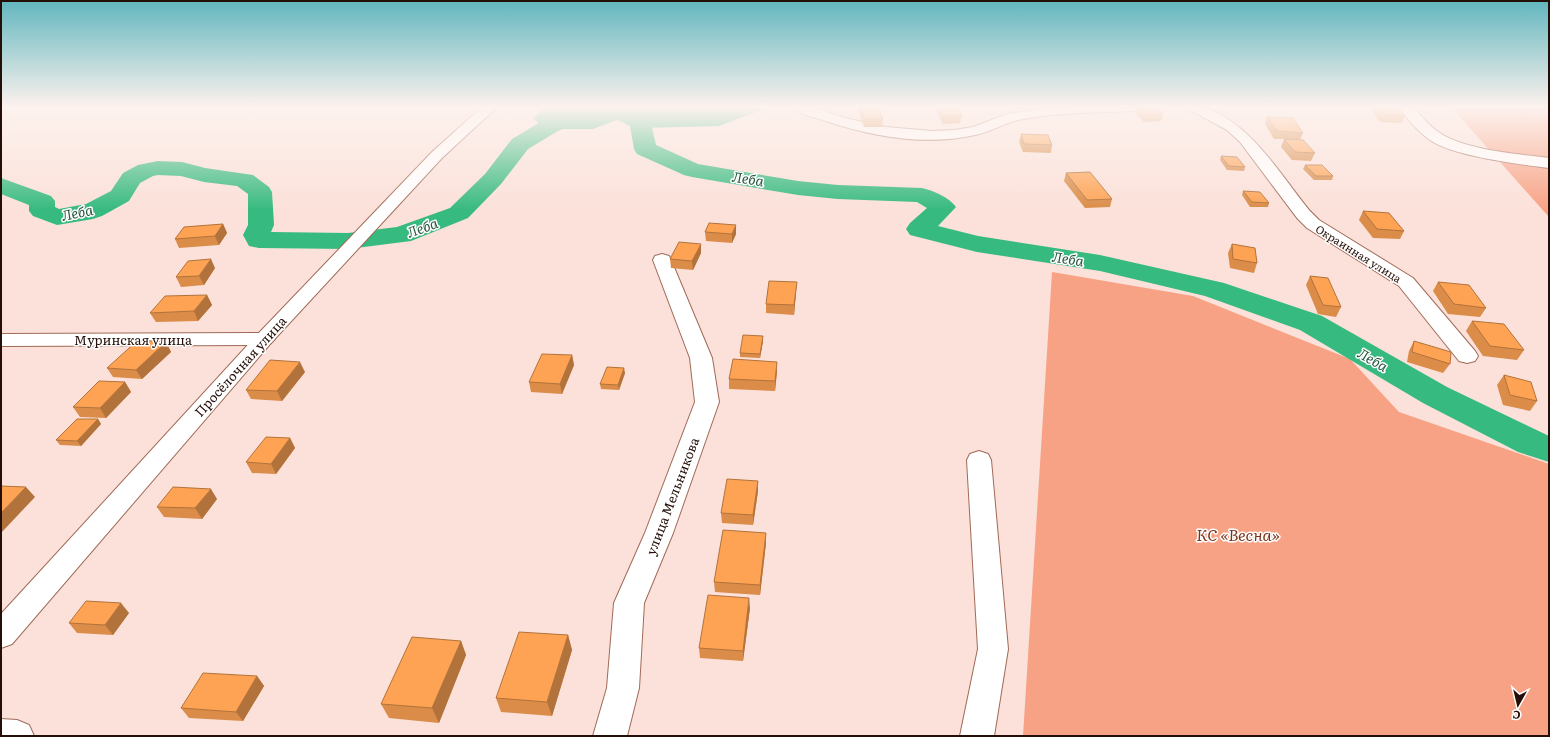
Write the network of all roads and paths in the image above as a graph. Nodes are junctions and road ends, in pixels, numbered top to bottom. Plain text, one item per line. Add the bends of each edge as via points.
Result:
1 (451, 141) edge
2 (1248, 141) edge
3 (1444, 141) edge
4 (1549, 163) edge
5 (662, 260) dead end
6 (264, 338) junction
7 (1, 340) edge
8 (1467, 356) dead end
9 (979, 460) dead end
10 (1, 635) edge
11 (1, 734) edge
12 (16, 736) edge
13 (610, 736) edge
14 (977, 736) edge

1 - 6 street, Просёлочная улица
2 - 8 street, Окраинная улица via 1313,224 1406,282
3 - 4 street via 1516,159
5 - 13 street, улица Мельникова via 701,358 707,402 659,533 628,603 623,688
6 - 7 street, Муринская улица
6 - 10 street, Просёлочная улица
9 - 14 street via 994,649
11 - 12 street

